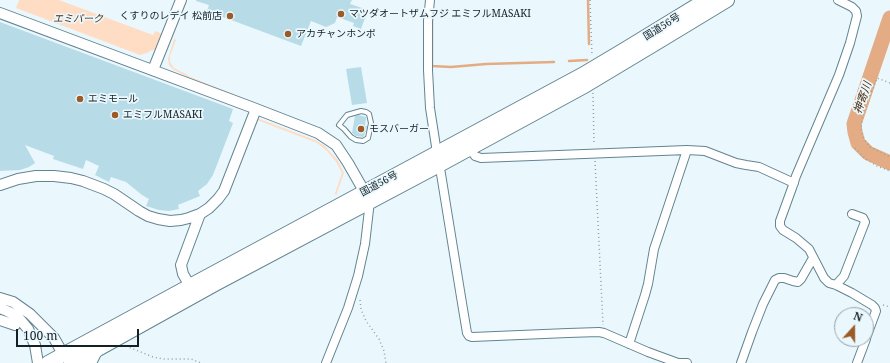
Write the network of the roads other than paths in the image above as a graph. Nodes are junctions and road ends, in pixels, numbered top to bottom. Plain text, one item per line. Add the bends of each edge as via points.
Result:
1 (181, 0) edge
2 (430, 0) edge
3 (706, 0) edge
4 (727, 0) edge
5 (838, 0) edge
6 (0, 13) edge
7 (154, 70) junction
8 (593, 75) junction
9 (256, 109) junction
10 (339, 125) joint
11 (467, 143) junction
12 (687, 150) junction
13 (438, 159) junction
14 (794, 183) junction
15 (0, 185) edge
16 (367, 197) junction
17 (200, 214) junction
18 (852, 214) dead end
19 (813, 258) junction
20 (836, 285) junction
21 (190, 286) junction
22 (0, 298) edge
23 (874, 307) edge
24 (874, 307) edge
25 (0, 308) edge
26 (874, 316) edge
27 (0, 320) edge
28 (15, 325) dead end
29 (629, 344) junction
30 (863, 347) edge
31 (98, 349) junction
32 (67, 359) edge
33 (38, 363) edge
34 (48, 363) edge
35 (91, 363) edge
36 (326, 363) edge
37 (678, 363) edge
38 (687, 363) edge
39 (741, 363) edge
40 (857, 363) edge

1 - 7 street
2 - 13 street via 428,70 430,108
3 - 8 highway, 国道56号
4 - 8 highway, 国道56号 via 663,40
5 - 14 street via 852,7 857,16 839,75
6 - 7 street
7 - 9 street
8 - 11 highway, 国道56号
9 - 16 street via 318,133 336,145
9 - 17 street via 224,190 209,208
10 - 10 lane via 347,115 361,111 369,114 371,123 368,138 363,141 351,137
11 - 12 street via 475,156 481,158
11 - 13 highway, 国道56号
12 - 14 street via 705,151 746,166 759,167
12 - 29 street via 654,249 645,295
13 - 16 highway, 国道56号
13 - 29 street via 469,336 603,333
14 - 19 street via 780,226 809,249
15 - 17 street via 36,176 71,178 104,189 139,211 158,219 181,220
16 - 21 highway, 国道56号
16 - 31 highway, 国道56号
16 - 36 street via 365,244 358,276
17 - 21 street via 181,265
18 - 20 street via 863,218 865,222 844,276
19 - 20 street via 824,278
19 - 39 street via 798,282 784,278 775,280
20 - 23 street
21 - 32 highway, 国道56号 via 85,343
22 - 32 street via 13,302 30,314 39,326 54,338
24 - 26 street
25 - 33 street via 16,316 28,329 35,345
27 - 28 street
29 - 37 street
30 - 40 street
31 - 32 highway, 国道56号
31 - 35 street
32 - 34 highway, 国道56号
37 - 38 street

